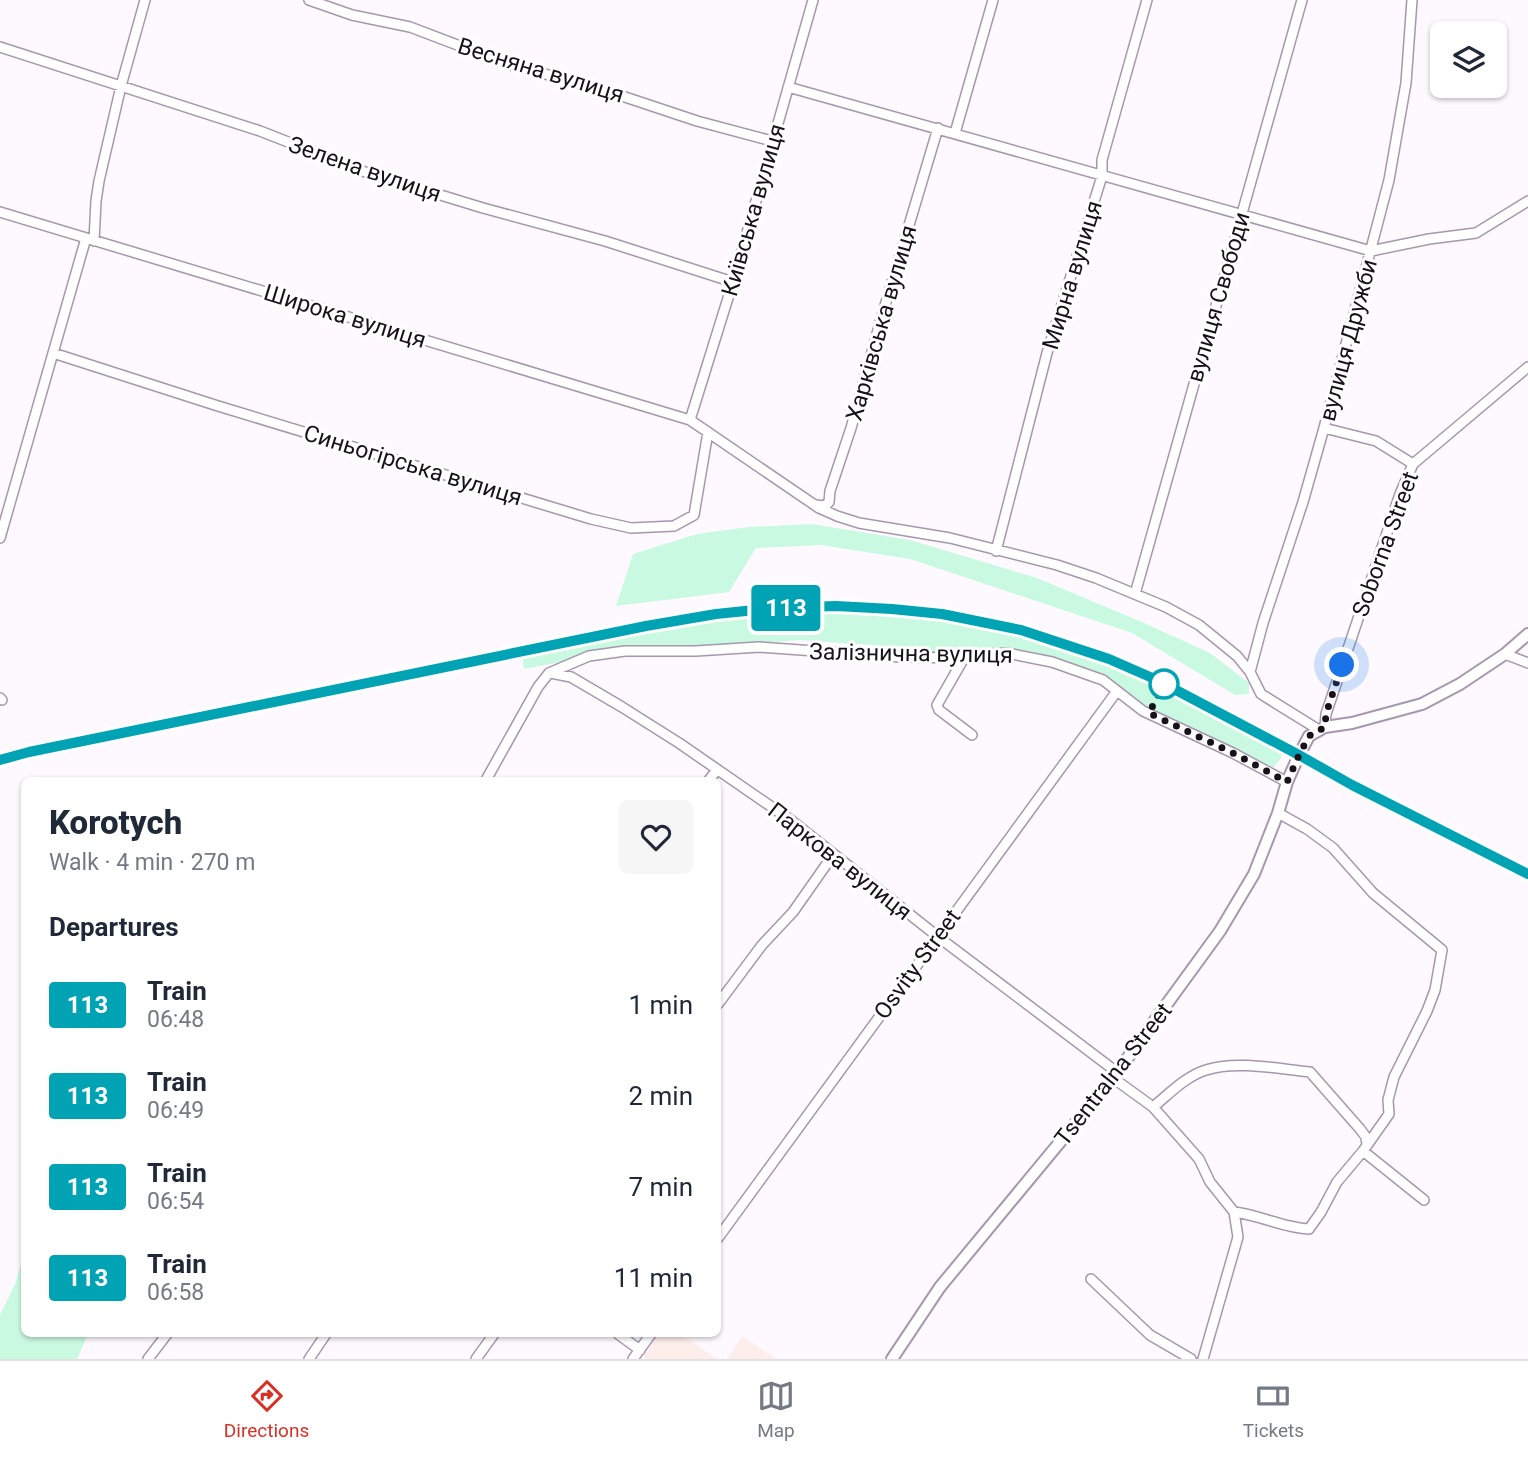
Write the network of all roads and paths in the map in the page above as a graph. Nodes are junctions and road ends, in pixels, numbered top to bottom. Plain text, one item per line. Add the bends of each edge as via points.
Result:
1 (145, 0) edge
2 (309, 0) edge
3 (813, 0) edge
4 (993, 0) edge
5 (1147, 0) edge
6 (1302, 0) edge
7 (1412, 0) edge
8 (0, 47) edge
9 (121, 86) junction
10 (788, 87) junction
11 (938, 128) junction
12 (955, 133) junction
13 (772, 141) junction
14 (1102, 176) junction
15 (1528, 201) edge
16 (0, 212) edge
17 (1241, 215) junction
18 (90, 240) junction
19 (1371, 251) junction
20 (733, 282) junction
21 (53, 353) junction
22 (1528, 366) edge
23 (690, 420) junction
24 (1324, 428) junction
25 (708, 432) junction
26 (1413, 464) junction
27 (815, 505) junction
28 (0, 537) edge
29 (996, 551) junction
30 (1135, 594) junction
31 (1528, 634) edge
32 (1505, 654) junction
33 (964, 658) junction
34 (1528, 663) edge
35 (1250, 672) junction
36 (549, 673) junction
37 (1117, 691) junction
38 (1322, 729) junction
39 (972, 735) dead end
40 (717, 769) junction
41 (488, 777) edge
42 (711, 777) edge
43 (1287, 782) junction
44 (1278, 813) junction
45 (834, 855) junction
46 (937, 936) junction
47 (721, 1000) edge
48 (1115, 1075) junction
49 (1153, 1108) junction
50 (1365, 1148) junction
51 (1424, 1200) dead end
52 (1234, 1212) junction
53 (721, 1234) edge
54 (1091, 1279) dead end
55 (165, 1337) edge
56 (324, 1337) edge
57 (492, 1337) edge
58 (622, 1337) edge
59 (648, 1337) edge
60 (640, 1350) junction
61 (148, 1359) edge
62 (309, 1359) edge
63 (476, 1359) edge
64 (634, 1359) edge
65 (892, 1359) edge
66 (1191, 1359) edge
67 (1203, 1359) edge

1 - 9 street
2 - 13 street, Весняна вулиця via 410,27 510,65
3 - 10 street, Київська вулиця
4 - 12 street
5 - 14 street, Мирна вулиця via 1102,160
6 - 17 street, вулиця Свободи
7 - 19 street, вулиця Дружби via 1406,83
8 - 9 street, Зелена вулиця
9 - 18 street
9 - 20 street, Зелена вулиця via 260,131 362,171
10 - 11 street
10 - 13 street, Київська вулиця
11 - 12 street
11 - 27 street, Харківська вулиця via 829,502
12 - 14 street
13 - 20 street, Київська вулиця
14 - 17 street
14 - 29 street, Мирна вулиця via 1047,353
15 - 19 street via 1476,233
16 - 18 street, Широка вулиця
17 - 19 street
17 - 30 street, вулиця Свободи
18 - 21 street
18 - 23 street, Широка вулиця
19 - 24 street, вулиця Дружби
20 - 23 street, Київська вулиця
21 - 25 street, Синьогірська вулиця via 429,471 631,528 674,526 694,515
21 - 28 street
22 - 26 street, Soborna Street
23 - 25 street, Широка вулиця
24 - 26 street via 1376,441
24 - 35 street, вулиця Дружби
25 - 27 street, Широка вулиця
26 - 38 street, Soborna Street
27 - 29 street, Широка вулиця via 859,523 950,538
29 - 30 street, Широка вулиця via 1057,565
30 - 35 street, Широка вулиця via 1199,625
31 - 32 street
32 - 34 street
32 - 38 street via 1422,704
33 - 36 street, Залізнична вулиця via 759,647 589,656
33 - 37 street, Залізнична вулиця via 1007,653 1030,657 1103,680
33 - 39 street via 937,705
35 - 38 street, Широка вулиця via 1261,694
36 - 40 street, Паркова вулиця via 582,683
36 - 41 street
37 - 43 street, Залізнична вулиця via 1143,711
37 - 46 street, Osvity Street
38 - 43 street, Tsentralna Street via 1309,736
40 - 42 street
40 - 45 street, Паркова вулиця
43 - 44 street, Tsentralna Street
44 - 48 street, Tsentralna Street via 1254,874 1220,931
44 - 50 street via 1333,848 1373,892 1442,950 1435,990 1394,1077 1389,1114
45 - 46 street, Паркова вулиця
45 - 47 street
46 - 48 street, Паркова вулиця
46 - 53 street, Osvity Street
48 - 49 street, Паркова вулиця
48 - 65 street, Tsentralna Street via 940,1287
49 - 50 street via 1205,1070 1225,1066 1310,1072 1366,1136
49 - 52 street, Паркова вулиця via 1199,1159
50 - 51 street
50 - 52 street via 1337,1182 1309,1229
52 - 67 street via 1238,1237
54 - 66 street via 1150,1335
55 - 61 street
56 - 62 street
57 - 63 street
58 - 60 street
59 - 60 street
60 - 64 street

